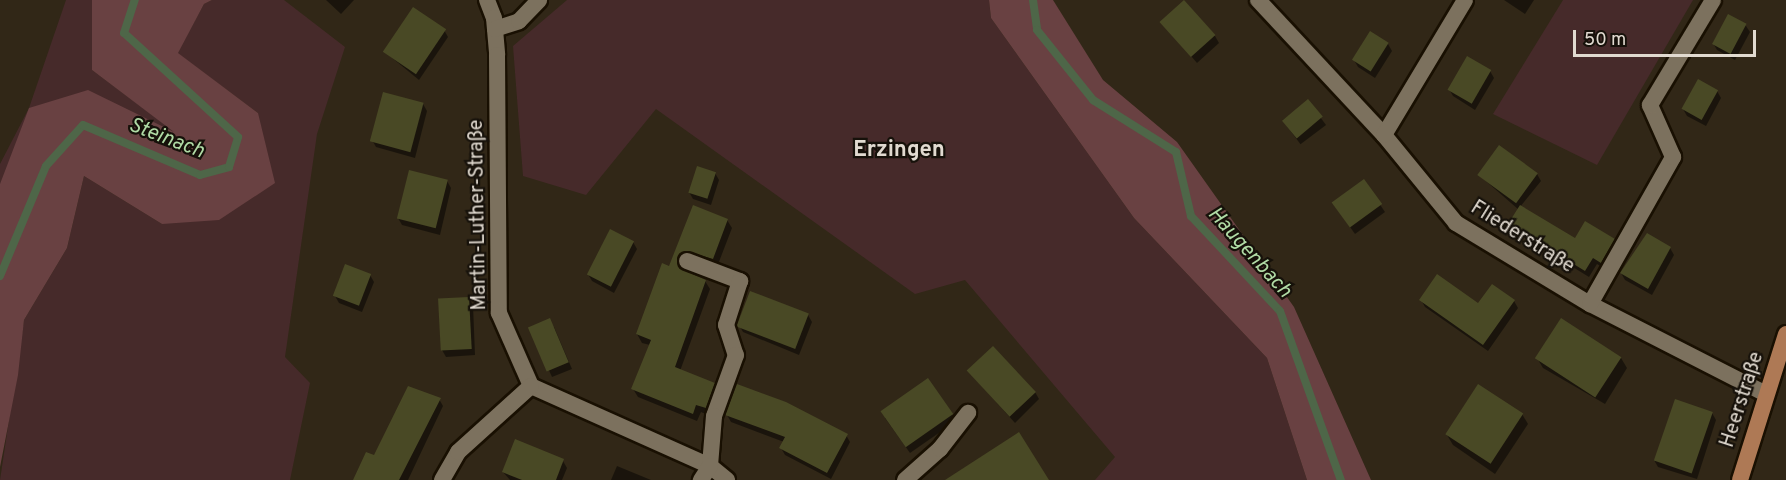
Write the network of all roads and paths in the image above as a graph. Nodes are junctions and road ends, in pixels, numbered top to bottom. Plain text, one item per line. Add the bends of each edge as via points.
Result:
1 (487, 0) edge
2 (539, 0) edge
3 (1258, 0) edge
4 (1465, 0) edge
5 (1713, 0) edge
6 (495, 29) junction
7 (1383, 135) junction
8 (687, 261) dead end
9 (1590, 304) junction
10 (1786, 334) edge
11 (531, 386) junction
12 (1766, 394) junction
13 (968, 413) dead end
14 (706, 473) edge
15 (442, 480) edge
16 (728, 480) edge
17 (905, 480) edge
18 (1740, 480) edge

1 - 6 street, Martin-Luther-Straße
2 - 6 street via 519,21
3 - 7 street, Fliederstraße
4 - 7 street
5 - 9 street via 1650,105 1673,157
6 - 11 street, Martin-Luther-Straße via 499,313
7 - 9 street, Fliederstraße via 1456,223
8 - 14 street via 740,281 726,325 736,355 714,416
9 - 12 street, Fliederstraße
10 - 12 main road, Heerstraße
11 - 14 street
11 - 15 street via 458,452
12 - 18 main road, Heerstraße
13 - 17 street via 940,449
14 - 16 street

